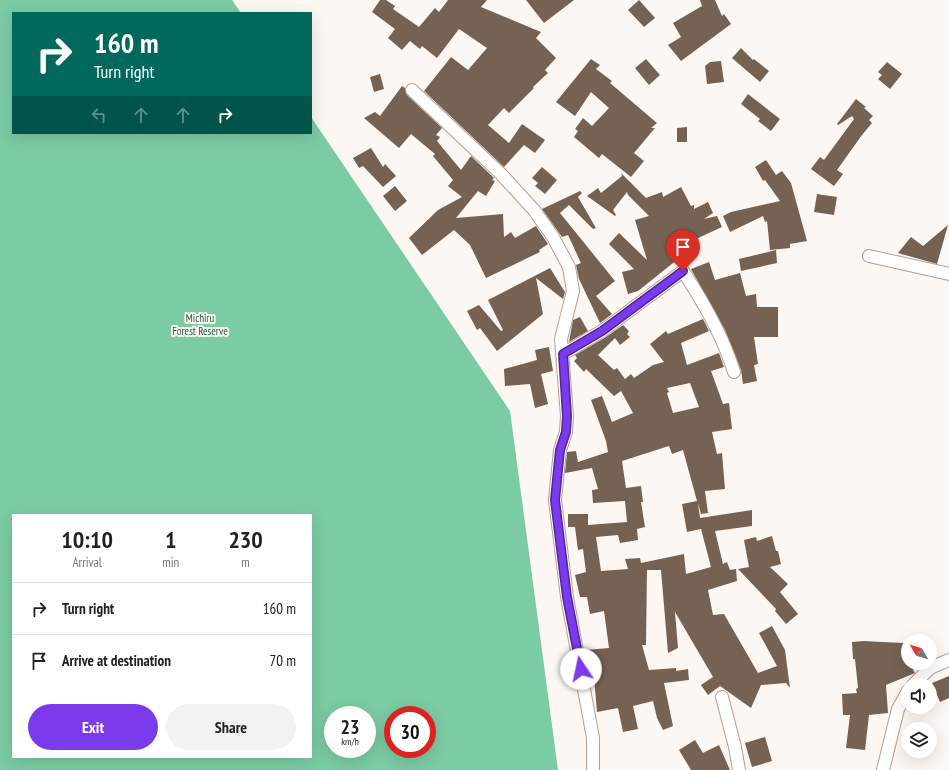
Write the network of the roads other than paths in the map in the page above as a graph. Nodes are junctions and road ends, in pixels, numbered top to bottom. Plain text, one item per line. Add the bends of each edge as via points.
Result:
1 (412, 90) dead end
2 (869, 256) dead end
3 (949, 274) edge
4 (563, 354) junction
5 (734, 372) dead end
6 (949, 660) edge
7 (920, 678) edge
8 (722, 697) dead end
9 (901, 704) edge
10 (593, 770) edge
11 (739, 770) edge
12 (883, 770) edge

1 - 4 street via 501,174 534,210 556,244 569,267 573,287 562,334
2 - 3 street
4 - 5 street via 608,327 683,271 704,303
4 - 10 street via 567,416 566,432 560,450 555,500 567,597 593,738
6 - 7 street via 930,668
8 - 11 street
9 - 12 street

